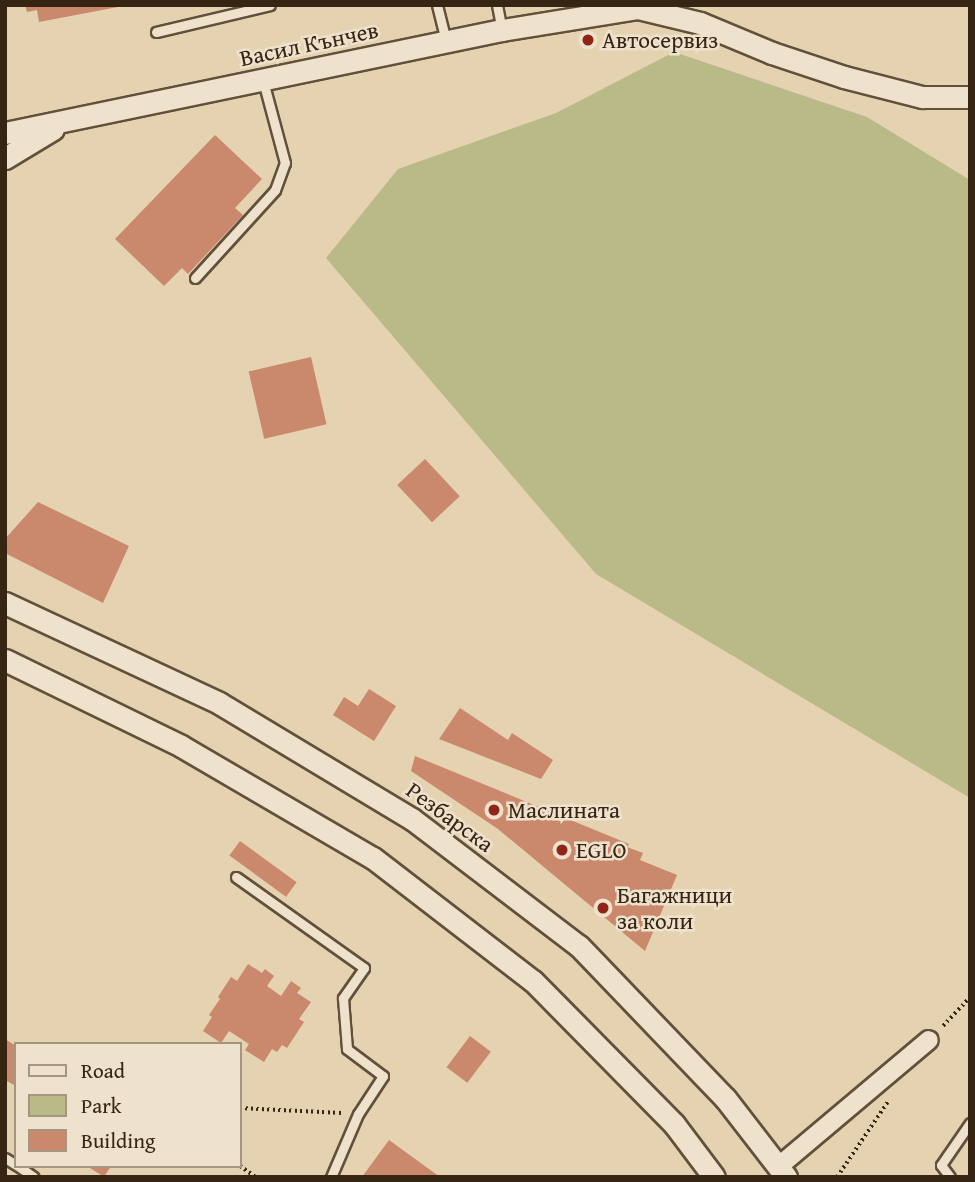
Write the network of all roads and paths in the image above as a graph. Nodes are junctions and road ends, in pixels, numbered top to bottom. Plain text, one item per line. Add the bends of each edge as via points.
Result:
1 (270, 5) edge
2 (437, 5) edge
3 (497, 5) edge
4 (644, 6) edge
5 (502, 30) junction
6 (156, 32) dead end
7 (447, 41) junction
8 (262, 81) junction
9 (970, 97) edge
10 (63, 123) junction
11 (5, 133) edge
12 (5, 158) edge
13 (195, 278) dead end
14 (5, 603) edge
15 (5, 660) edge
16 (236, 877) dead end
17 (970, 997) edge
18 (929, 1040) joint
19 (891, 1097) dead end
20 (242, 1108) edge
21 (358, 1114) junction
22 (970, 1123) edge
23 (782, 1172) edge
24 (331, 1177) edge
25 (714, 1177) edge
26 (837, 1177) edge
27 (950, 1177) edge

1 - 6 lane
2 - 7 lane
3 - 5 lane
4 - 5 street, Васил Кънчев
4 - 9 street, Васил Кънчев via 844,77 922,97
5 - 7 street, Васил Кънчев
7 - 8 street, Васил Кънчев
8 - 10 street, Васил Кънчев
8 - 13 lane via 285,163 275,190
10 - 11 street, Васил Кънчев
10 - 12 street, Васил Кънчев
14 - 23 street, Резбарска via 219,703 412,819 579,946 725,1098
15 - 25 street via 181,746 373,858 533,981 674,1124
16 - 21 lane via 364,968 343,998 348,1049 383,1076
17 - 18 path
18 - 23 street
19 - 26 path
20 - 21 path
21 - 24 lane
22 - 27 lane via 941,1165

